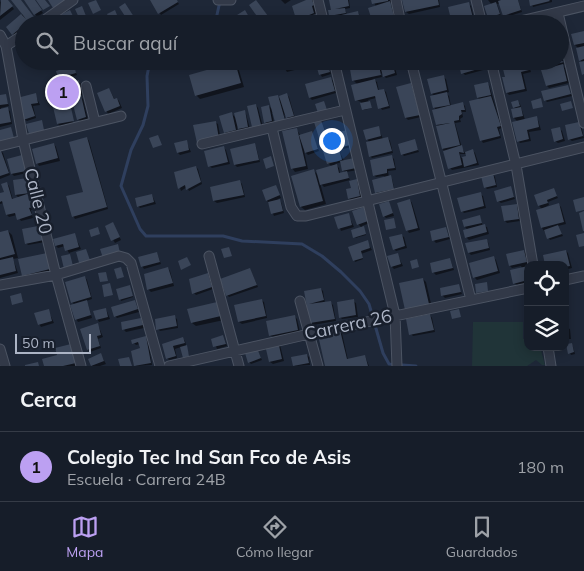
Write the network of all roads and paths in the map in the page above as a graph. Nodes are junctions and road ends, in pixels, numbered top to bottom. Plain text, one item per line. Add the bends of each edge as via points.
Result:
1 (73, 0) edge
2 (219, 0) edge
3 (231, 0) edge
4 (318, 0) edge
5 (396, 0) edge
6 (476, 0) edge
7 (584, 6) edge
8 (558, 13) joint
9 (51, 15) edge
10 (322, 15) edge
11 (399, 15) edge
12 (480, 15) edge
13 (549, 15) edge
14 (0, 35) edge
15 (15, 40) edge
16 (6, 46) junction
17 (569, 60) edge
18 (336, 70) edge
19 (413, 70) edge
20 (493, 70) edge
21 (86, 86) dead end
22 (345, 110) junction
23 (121, 116) dead end
24 (95, 122) junction
25 (584, 123) edge
26 (272, 128) junction
27 (23, 140) junction
28 (202, 144) dead end
29 (0, 146) edge
30 (584, 147) edge
31 (516, 165) junction
32 (442, 184) junction
33 (366, 201) junction
34 (209, 256) dead end
35 (532, 261) edge
36 (56, 275) junction
37 (584, 276) edge
38 (569, 279) edge
39 (0, 285) edge
40 (524, 289) edge
41 (471, 300) junction
42 (300, 301) dead end
43 (395, 315) junction
44 (309, 334) junction
45 (0, 348) edge
46 (235, 350) junction
47 (549, 351) edge
48 (5, 366) edge
49 (81, 366) edge
50 (160, 366) edge
51 (169, 366) edge
52 (239, 366) edge
53 (318, 366) edge
54 (397, 366) edge
55 (552, 366) edge

1 - 9 street
2 - 3 street
4 - 10 street
5 - 11 street
6 - 12 street
7 - 8 street
8 - 13 street
14 - 16 street, Calle 20
15 - 16 street
16 - 27 street, Calle 20
17 - 25 street
18 - 22 street
19 - 32 street
20 - 31 street
21 - 24 street
22 - 26 street
22 - 33 street
23 - 24 street
24 - 27 street
26 - 28 street
26 - 33 street via 291,207 297,216
27 - 29 street
27 - 36 street, Calle 20
30 - 31 street
31 - 32 street
31 - 35 street
32 - 33 street
32 - 41 street
33 - 43 street
34 - 46 street
36 - 39 street
36 - 49 street, Calle 20
36 - 50 street via 119,256 126,258 131,263
37 - 38 street
40 - 41 street, Carrera 26
41 - 43 street, Carrera 26
42 - 44 street
43 - 44 street, Carrera 26
43 - 54 street
44 - 46 street, Carrera 26
44 - 53 street
45 - 48 street
46 - 51 street, Carrera 26
46 - 52 street
47 - 55 street

